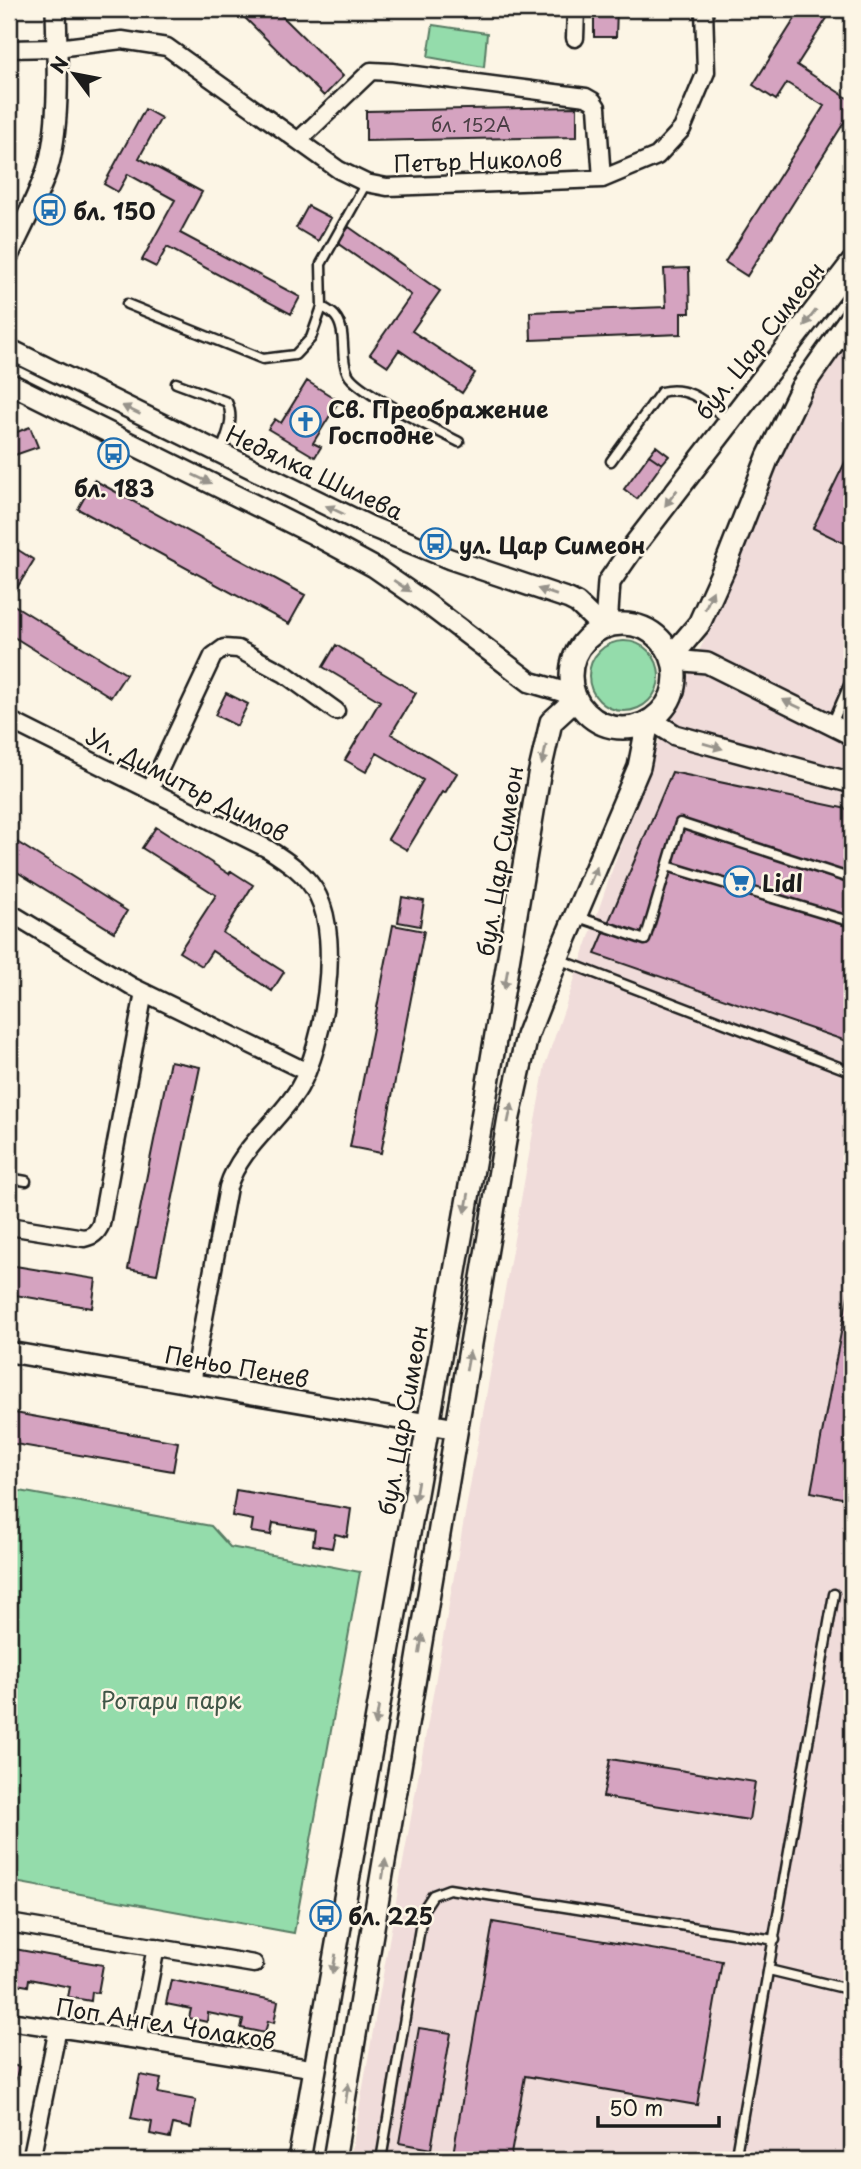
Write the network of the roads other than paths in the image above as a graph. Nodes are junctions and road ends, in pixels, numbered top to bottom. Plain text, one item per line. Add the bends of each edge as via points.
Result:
1 (56, 9) edge
2 (576, 9) edge
3 (704, 9) edge
4 (575, 38) dead end
5 (57, 48) junction
6 (9, 49) edge
7 (299, 140) junction
8 (603, 179) junction
9 (366, 183) junction
10 (9, 254) edge
11 (852, 263) edge
12 (127, 304) dead end
13 (322, 307) junction
14 (852, 316) edge
15 (9, 349) edge
16 (9, 383) edge
17 (176, 383) dead end
18 (730, 421) junction
19 (459, 442) dead end
20 (220, 454) junction
21 (611, 461) dead end
22 (605, 628) junction
23 (672, 658) junction
24 (852, 678) edge
25 (575, 697) junction
26 (336, 711) dead end
27 (650, 721) junction
28 (10, 723) edge
29 (832, 724) junction
30 (852, 735) edge
31 (852, 783) edge
32 (150, 790) junction
33 (667, 866) junction
34 (852, 879) edge
35 (9, 912) edge
36 (576, 916) junction
37 (852, 922) edge
38 (557, 959) junction
39 (144, 992) junction
40 (307, 1072) junction
41 (852, 1072) edge
42 (9, 1178) edge
43 (26, 1181) dead end
44 (9, 1226) edge
45 (9, 1352) edge
46 (192, 1383) junction
47 (428, 1424) junction
48 (457, 1429) junction
49 (834, 1594) dead end
50 (9, 1923) edge
51 (775, 1940) junction
52 (156, 1947) junction
53 (254, 1964) dead end
54 (769, 1970) junction
55 (852, 1990) edge
56 (9, 2021) edge
57 (58, 2028) junction
58 (138, 2040) junction
59 (316, 2069) junction
60 (31, 2160) edge
61 (299, 2160) edge
62 (334, 2160) edge
63 (381, 2160) edge
64 (735, 2160) edge

1 - 5 street
2 - 4 street
3 - 8 street, Петър Николов via 706,72 682,129 657,156
5 - 6 street, Петър Николов
5 - 7 street, Петър Николов via 122,40 167,47
5 - 10 street via 54,137 47,170
7 - 8 street via 371,71 586,97 597,107
7 - 9 street, Петър Николов via 339,170
8 - 9 street, Петър Николов via 387,187
9 - 13 lane via 321,264
11 -> 18 main road, бул. Цар Симеон
12 - 13 lane via 263,359 295,355 311,338
13 - 19 lane via 337,317 344,364 355,383
23 -> 14 main road via 699,624 802,387
20 -> 15 street, Недялка Шилева
16 -> 25 street via 312,533 426,603 530,682
17 - 20 lane via 227,402 231,421
18 - 21 lane via 683,390 661,392
18 -> 22 main road, бул. Цар Симеон via 609,582
22 -> 20 street, Недялка Шилева via 569,599 399,539
22 - 23 main road via 622,624 652,632
22 - 25 main road via 579,649 571,679
23 - 27 main road via 673,694
29 -> 23 street via 707,663
24 - 29 lane
25 - 27 main road via 584,711 607,726 635,727
25 -> 47 main road, бул. Цар Симеон via 551,722 539,775
26 - 32 street via 285,674 238,649 224,648 213,656
27 -> 31 street via 675,735
36 -> 27 main road via 639,766
28 - 32 street, Ул. Димитър Димов
29 - 30 street
32 - 40 street, Ул. Димитър Димов via 268,849 288,862 317,894 328,930 329,983
33 - 34 lane via 680,822
33 - 36 lane via 645,940
33 - 37 lane
35 - 39 street
36 - 38 main road
38 - 41 lane
48 -> 38 main road via 509,1117 527,1036
39 - 40 street
39 - 44 street via 99,1230 84,1238
40 - 46 street, Ул. Димитър Димов via 298,1090 233,1169
42 - 43 lane
45 - 46 street, Пеньо Пенев
46 - 47 street, Пеньо Пенев
47 - 48 street, Пеньо Пенев
47 -> 59 main road, бул. Цар Симеон
62 -> 48 main road
49 - 51 lane
50 - 52 street
51 - 54 lane
51 - 63 lane via 449,1889 433,1895 423,1910
52 - 53 street
52 - 58 street
54 - 55 lane
54 - 64 lane
56 - 57 street, Поп Ангел Чолаков
57 - 58 street, Поп Ангел Чолаков
57 - 60 street
58 - 59 street, Поп Ангел Чолаков
59 - 61 main road, бул. Цар Симеон

